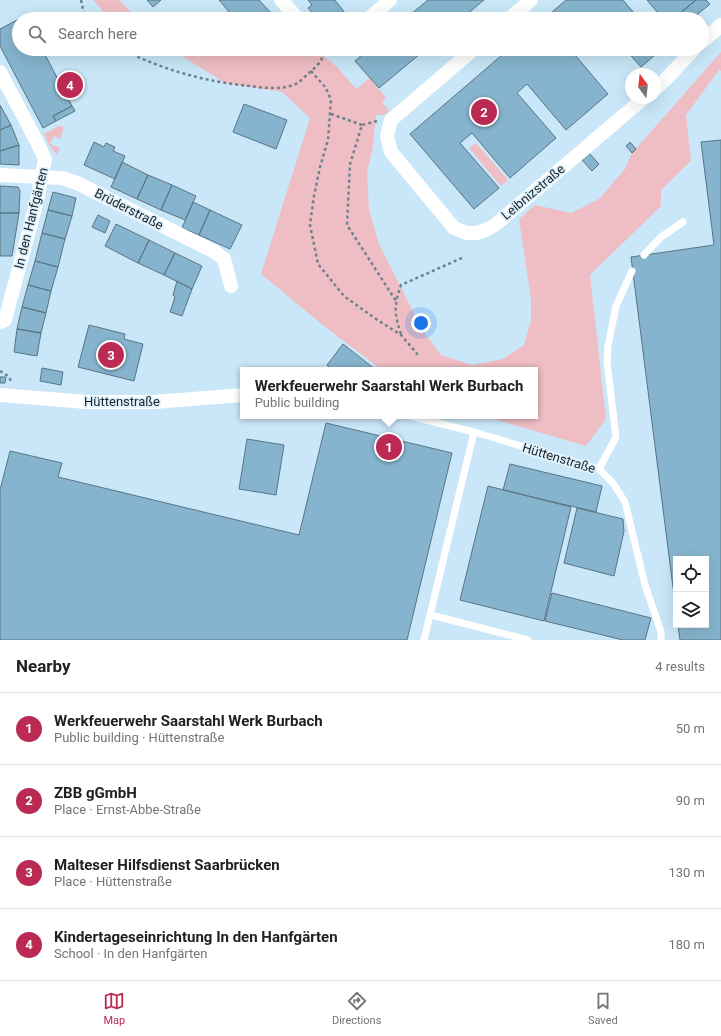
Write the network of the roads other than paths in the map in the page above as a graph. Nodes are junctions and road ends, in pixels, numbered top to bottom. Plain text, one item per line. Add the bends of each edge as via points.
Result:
1 (282, 0) edge
2 (390, 0) edge
3 (531, 0) edge
4 (292, 12) edge
5 (376, 12) edge
6 (517, 12) edge
7 (721, 25) edge
8 (709, 36) edge
9 (466, 56) edge
10 (687, 56) edge
11 (0, 72) edge
12 (661, 83) edge
13 (637, 104) edge
14 (0, 175) edge
15 (42, 177) junction
16 (683, 222) dead end
17 (644, 255) dead end
18 (632, 271) dead end
19 (231, 286) dead end
20 (0, 322) edge
21 (0, 395) edge
22 (240, 395) edge
23 (422, 419) edge
24 (474, 432) junction
25 (600, 469) junction
26 (431, 616) junction
27 (424, 640) edge
28 (528, 640) edge
29 (661, 640) edge

1 - 4 street
2 - 5 street
3 - 6 street
7 - 8 street
9 - 13 street, Leibnizstraße via 391,120 387,136 391,152 421,190 454,228 467,233 477,233 495,225
10 - 12 street
11 - 15 street, In den Hanfgärten via 45,159
14 - 15 street, Brüderstraße
15 - 19 street, Brüderstraße via 62,178 77,183 215,252 224,259
15 - 20 street, In den Hanfgärten via 5,320
16 - 17 lane via 661,237
18 - 25 lane via 616,306 610,339 607,362 616,437
21 - 22 street, Hüttenstraße via 86,402 154,402
23 - 24 lane, Hüttenstraße
24 - 25 lane, Hüttenstraße
24 - 26 lane
25 - 29 lane, Hüttenstraße via 626,502 645,586 661,632
26 - 27 lane
26 - 28 lane

